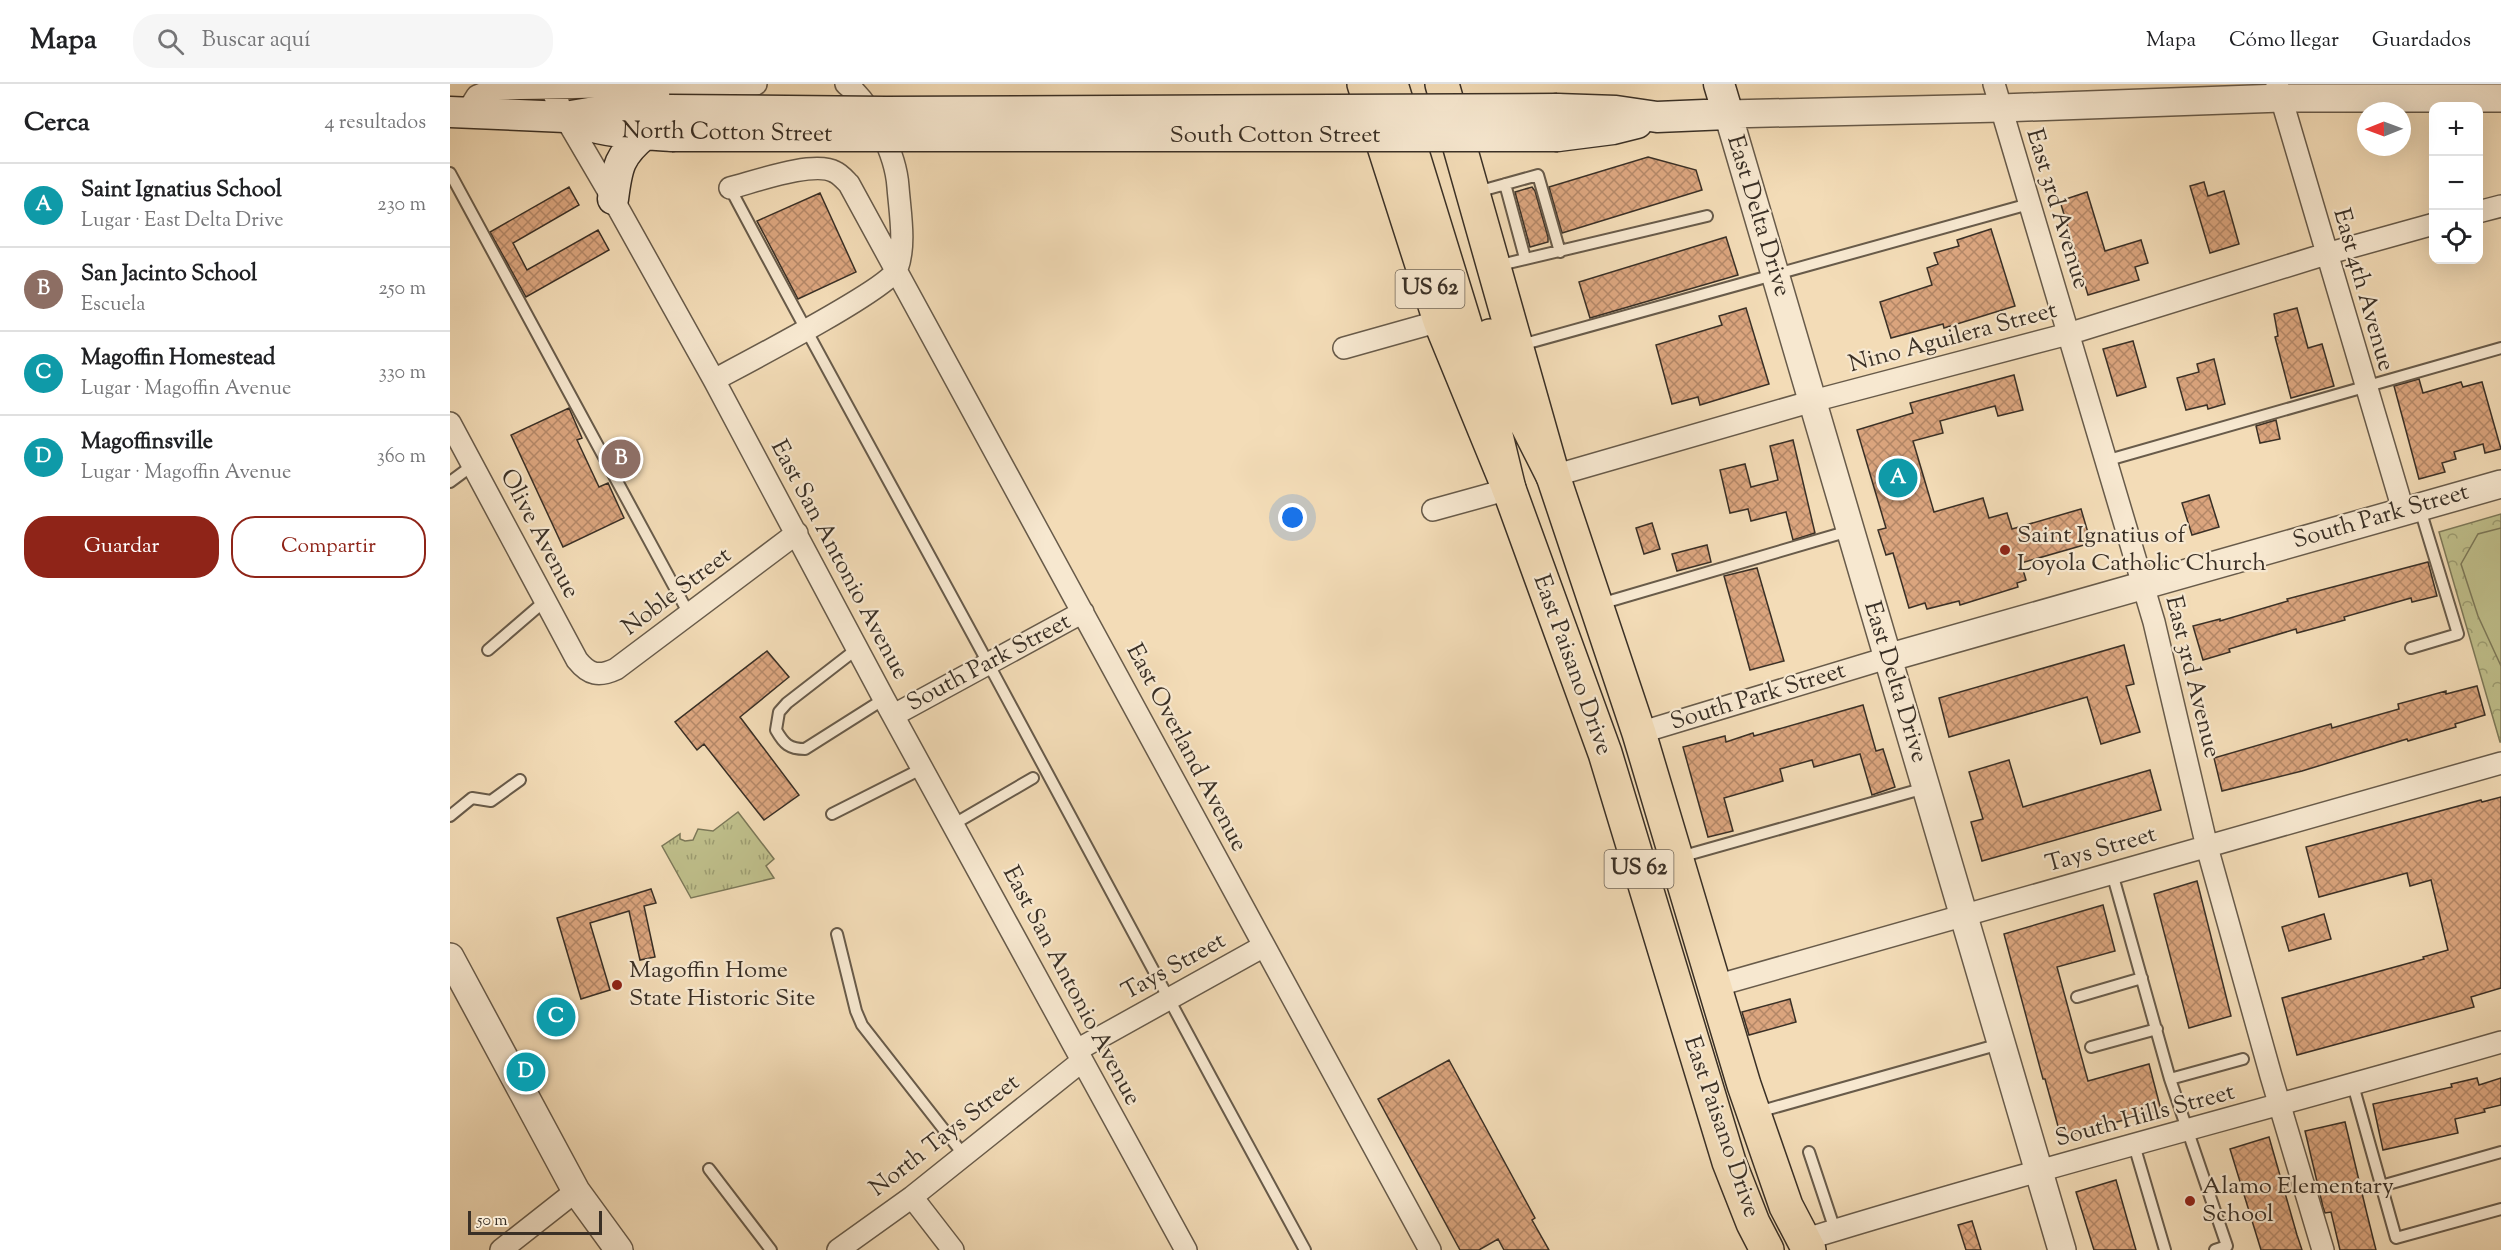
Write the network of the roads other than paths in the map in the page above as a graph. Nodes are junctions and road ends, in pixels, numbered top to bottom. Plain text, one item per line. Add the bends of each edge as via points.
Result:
1 (756, 84) edge
2 (846, 84) edge
3 (1364, 84) edge
4 (1391, 84) edge
5 (1410, 84) edge
6 (1442, 84) edge
7 (1719, 84) edge
8 (550, 86) edge
9 (2279, 91) edge
10 (1997, 96) edge
11 (2501, 98) edge
12 (458, 112) edge
13 (1728, 114) junction
14 (566, 117) junction
15 (888, 123) joint
16 (662, 126) junction
17 (450, 173) edge
18 (730, 188) joint
19 (1490, 188) junction
20 (614, 199) junction
21 (2029, 204) junction
22 (2501, 206) edge
23 (2483, 211) edge
24 (1707, 216) dead end
25 (2429, 225) edge
26 (1560, 252) junction
27 (2326, 254) junction
28 (1510, 262) junction
29 (896, 271) junction
30 (1775, 276) junction
31 (1440, 321) junction
32 (805, 331) junction
33 (2068, 334) junction
34 (1517, 346) junction
35 (1344, 348) dead end
36 (2501, 348) edge
37 (714, 380) junction
38 (2365, 387) junction
39 (1813, 401) junction
40 (450, 423) edge
41 (2105, 461) junction
42 (473, 465) junction
43 (1553, 476) junction
44 (450, 482) edge
45 (2501, 484) edge
46 (1509, 489) junction
47 (2411, 508) junction
48 (1433, 510) dead end
49 (1850, 531) junction
50 (796, 533) junction
51 (2143, 585) junction
52 (546, 600) junction
53 (1596, 605) junction
54 (1083, 612) junction
55 (689, 614) junction
56 (858, 648) junction
57 (2411, 648) dead end
58 (488, 650) dead end
59 (1887, 658) junction
60 (988, 664) junction
61 (584, 669) joint
62 (889, 707) junction
63 (1639, 733) junction
64 (2501, 763) edge
65 (923, 768) junction
66 (1033, 778) dead end
67 (520, 780) dead end
68 (1926, 788) junction
69 (832, 814) dead end
70 (450, 816) edge
71 (954, 824) junction
72 (2207, 847) junction
73 (1677, 858) junction
74 (2112, 873) junction
75 (1964, 914) junction
76 (837, 934) dead end
77 (1264, 946) junction
78 (450, 957) edge
79 (2142, 978) junction
80 (1715, 986) junction
81 (2077, 997) dead end
82 (1168, 999) junction
83 (2157, 1029) junction
84 (2501, 1042) edge
85 (2001, 1044) junction
86 (2091, 1047) dead end
87 (1080, 1055) junction
88 (2243, 1059) dead end
89 (2170, 1079) junction
90 (2353, 1085) junction
91 (2280, 1106) junction
92 (1753, 1114) junction
93 (2188, 1129) junction
94 (2134, 1145) junction
95 (1809, 1152) dead end
96 (2501, 1152) edge
97 (963, 1154) junction
98 (709, 1169) dead end
99 (2040, 1171) junction
100 (2381, 1186) junction
101 (576, 1191) junction
102 (912, 1197) junction
103 (2501, 1209) edge
104 (1835, 1230) junction
105 (1806, 1245) edge
106 (501, 1250) edge
107 (619, 1250) edge
108 (771, 1250) edge
109 (838, 1250) edge
110 (954, 1250) edge
111 (1186, 1250) edge
112 (1305, 1250) edge
113 (1430, 1250) edge
114 (1767, 1250) edge
115 (2062, 1250) edge
116 (2165, 1250) edge
117 (2214, 1250) edge
118 (2323, 1250) edge

1 - 8 street, North Cotton Street
2 - 29 street via 876,122 897,172 901,249
3 - 31 main road, East Paisano Drive / US 62
4 - 46 main road via 1484,386
5 - 43 main road via 1497,358
6 - 19 main road, East Paisano Drive / US 62
7 - 13 main road
8 - 12 street, North Cotton Street via 495,89 477,96
8 - 14 street, East San Antonio Avenue
9 - 10 street, South Cotton Street
9 - 11 street, South Cotton Street
9 - 27 street, East 4th Avenue
10 - 13 street, South Cotton Street
10 - 21 street, East 3rd Avenue
12 - 14 main road, North Cotton Street
13 - 15 main road, South Cotton Street, bridge via 1657,117 1613,129 1557,122
13 - 30 street, East Delta Drive
14 - 16 main road, North Cotton Street via 596,112
14 - 20 street, East San Antonio Avenue
15 - 16 main road, North Cotton Street, bridge
16 - 20 main road via 629,147 623,156 617,170
17 - 55 lane
18 - 29 street, East Overland Avenue via 807,169 835,171 849,184
18 - 32 lane
19 - 26 lane via 1538,175 1538,193
19 - 28 main road, East Paisano Drive / US 62
19 - 28 lane via 1512,200 1520,229
20 - 37 street, East San Antonio Avenue
21 - 30 lane
21 - 33 street, East 3rd Avenue
22 - 23 street
24 - 26 lane
25 - 27 street, Nino Aguilera Street
26 - 28 lane
27 - 33 street, Nino Aguilera Street
27 - 38 street, East 4th Avenue
28 - 34 main road, East Paisano Drive / US 62
29 - 32 street via 883,284
29 - 54 street, East Overland Avenue
30 - 34 lane
30 - 39 street, East Delta Drive
31 - 35 street
31 - 46 main road, East Paisano Drive / US 62
32 - 37 street
32 - 60 lane
33 - 39 street, Nino Aguilera Street
33 - 41 street, East 3rd Avenue
34 - 43 main road, East Paisano Drive / US 62
36 - 38 lane
37 - 50 street, East San Antonio Avenue
38 - 41 lane
38 - 47 street, East 4th Avenue
39 - 43 street, Nino Aguilera Street
39 - 49 street, East Delta Drive
40 - 42 street, Olive Avenue
41 - 51 street, East 3rd Avenue
42 - 44 lane
42 - 52 street, Olive Avenue
43 - 53 main road, East Paisano Drive / US 62
45 - 47 street, South Park Street
46 - 48 street
46 - 114 main road, East Paisano Drive / US 62 via 1605,753 1729,1162
47 - 51 street, South Park Street
47 - 57 lane via 2458,634
49 - 53 lane
49 - 59 street, East Delta Drive
50 - 55 street, Noble Street
50 - 56 street, East San Antonio Avenue
51 - 59 street, South Park Street
51 - 72 street, East 3rd Avenue
52 - 58 lane
52 - 61 street, Olive Avenue
53 - 63 main road, East Paisano Drive / US 62
54 - 60 street, South Park Street
54 - 77 street, East Overland Avenue
55 - 61 street, Noble Street via 616,669 597,675
56 - 62 street, East San Antonio Avenue
56 - 62 lane via 787,704 779,712 776,730 792,749 805,749
59 - 63 street, South Park Street
59 - 68 street, East Delta Drive
60 - 62 street, South Park Street
60 - 82 lane
62 - 65 street, East San Antonio Avenue
63 - 73 main road, East Paisano Drive / US 62
64 - 72 street, Tays Street
65 - 69 lane
65 - 71 street, East San Antonio Avenue
66 - 71 lane
67 - 70 lane via 491,801 471,798
68 - 73 lane
68 - 75 street, East Delta Drive
71 - 87 street, East San Antonio Avenue
72 - 74 street, Tays Street
72 - 91 street, East 3rd Avenue
73 - 80 main road, East Paisano Drive / US 62
74 - 75 street, Tays Street
74 - 79 lane
75 - 80 street, Tays Street
75 - 85 street, East Delta Drive
76 - 97 lane via 862,1025
77 - 82 street, Tays Street
77 - 113 street, East Overland Avenue
78 - 101 street
79 - 81 lane
79 - 83 lane
80 - 92 main road, East Paisano Drive / US 62
82 - 87 street, Tays Street
82 - 112 lane
83 - 86 lane
83 - 89 lane
84 - 90 street, South Hills Street
85 - 92 lane
85 - 99 street, East Delta Drive
87 - 97 street, North Tays Street
87 - 111 street, East San Antonio Avenue
88 - 89 lane
89 - 93 lane
90 - 91 street, South Hills Street
90 - 100 lane
91 - 93 street, South Hills Street
91 - 118 street, East 3rd Avenue
92 - 105 main road, East Paisano Drive / US 62 via 1786,1206
93 - 94 street, South Hills Street
93 - 117 lane via 2227,1246
94 - 99 street, South Hills Street
94 - 116 lane
95 - 104 lane
96 - 100 lane
97 - 102 street, North Tays Street
98 - 108 lane
99 - 104 street, South Hills Street
99 - 115 street, East Delta Drive
100 - 103 lane via 2396,1238
101 - 106 street
101 - 107 street
102 - 109 street, North Tays Street
102 - 110 street
104 - 105 street, South Hills Street

